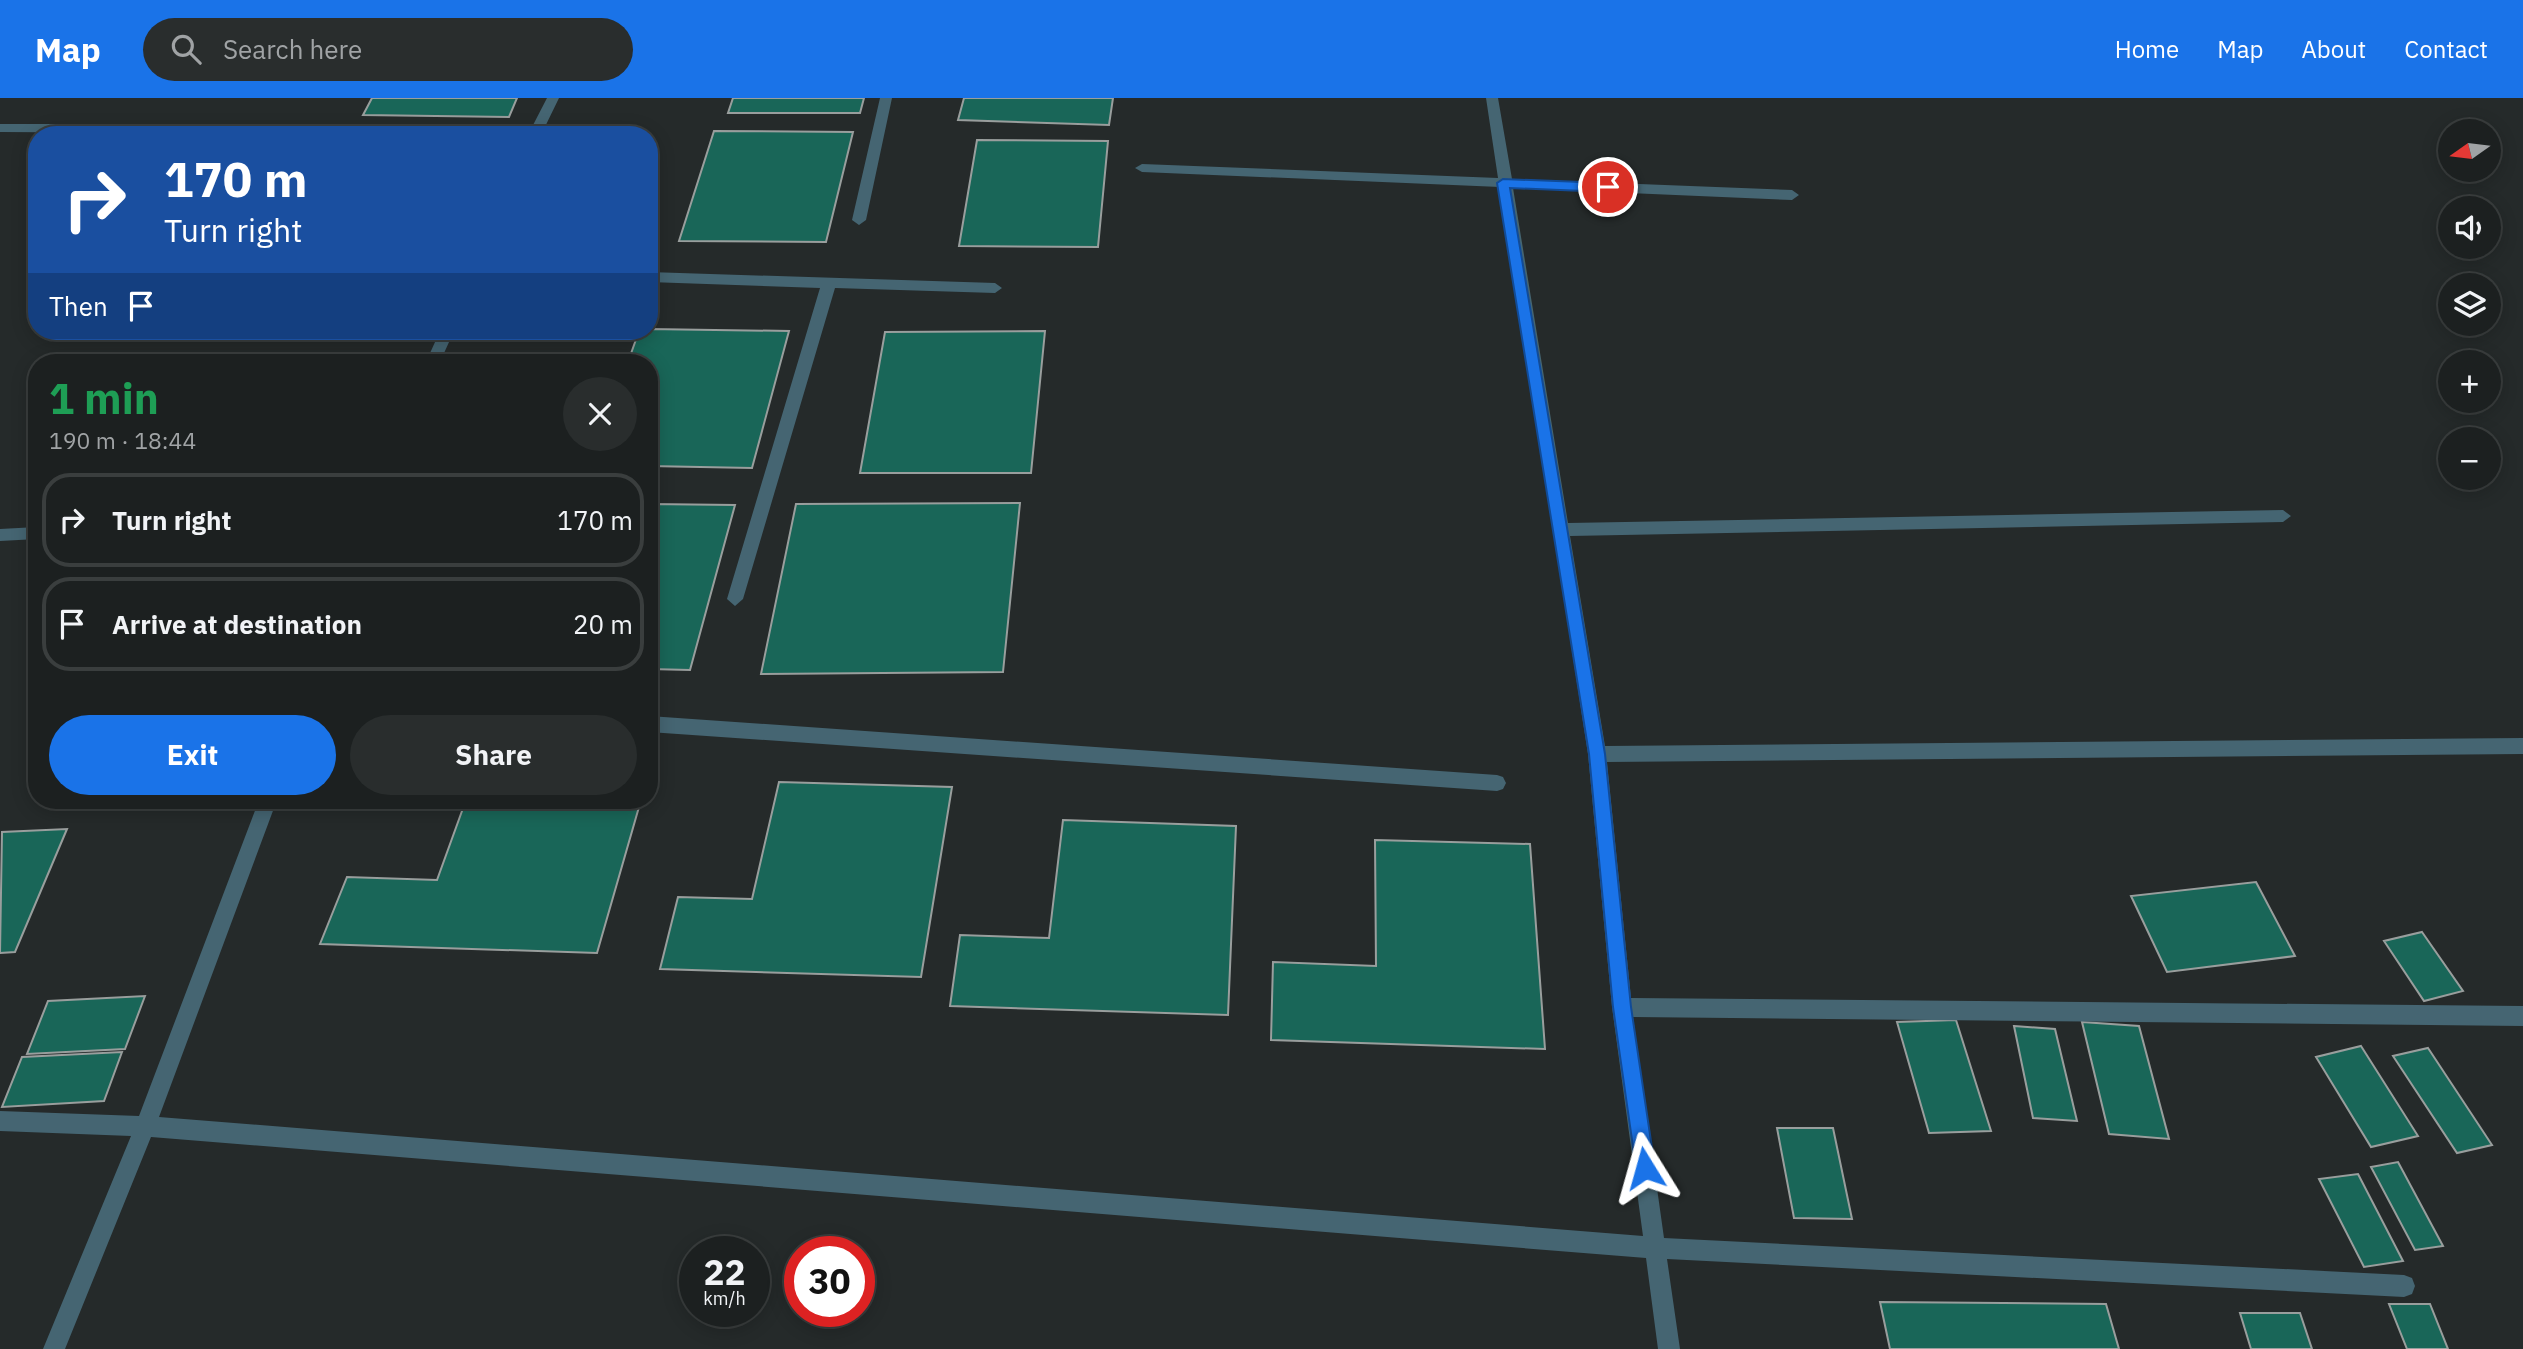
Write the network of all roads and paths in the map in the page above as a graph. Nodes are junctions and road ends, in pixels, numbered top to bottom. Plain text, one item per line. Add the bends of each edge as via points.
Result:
1 (553, 98) edge
2 (886, 98) edge
3 (1492, 98) edge
4 (538, 126) edge
5 (0, 128) edge
6 (28, 128) edge
7 (1142, 168) dead end
8 (1503, 183) junction
9 (1792, 195) dead end
10 (859, 220) dead end
11 (658, 277) edge
12 (829, 283) junction
13 (995, 288) dead end
14 (2283, 516) dead end
15 (1561, 530) junction
16 (28, 533) edge
17 (0, 535) edge
18 (735, 599) dead end
19 (658, 725) edge
20 (2523, 746) edge
21 (1597, 754) junction
22 (1497, 783) dead end
23 (265, 809) edge
24 (1622, 1007) junction
25 (2523, 1016) edge
26 (0, 1121) edge
27 (145, 1126) junction
28 (1657, 1248) junction
29 (2403, 1286) dead end
30 (54, 1349) edge
31 (1669, 1349) edge

1 - 4 street
2 - 10 street
3 - 8 street
5 - 6 street
7 - 8 street
8 - 9 street
8 - 15 street
11 - 12 street
12 - 13 street
12 - 18 street
14 - 15 street
15 - 21 street
16 - 17 street
19 - 22 street
20 - 21 street
21 - 24 street
23 - 27 street
24 - 25 street
24 - 28 street
26 - 27 street
27 - 28 street
27 - 30 street
28 - 29 street
28 - 31 street

